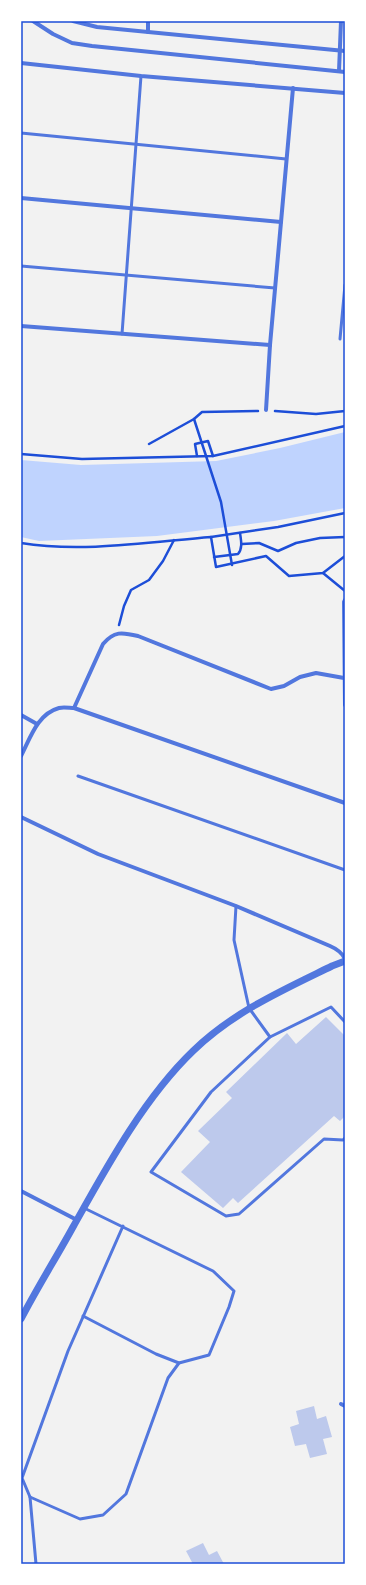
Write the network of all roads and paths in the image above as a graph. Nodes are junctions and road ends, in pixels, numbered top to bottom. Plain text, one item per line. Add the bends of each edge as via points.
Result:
1 (33, 21) edge
2 (73, 21) edge
3 (148, 21) edge
4 (342, 22) edge
5 (148, 32) junction
6 (340, 51) junction
7 (345, 51) edge
8 (21, 62) edge
9 (339, 72) junction
10 (345, 72) edge
11 (141, 76) junction
12 (293, 88) junction
13 (345, 93) edge
14 (21, 133) edge
15 (136, 144) junction
16 (286, 159) junction
17 (21, 198) edge
18 (131, 208) junction
19 (281, 222) junction
20 (21, 266) edge
21 (126, 275) junction
22 (345, 285) edge
23 (275, 288) junction
24 (21, 326) edge
25 (122, 334) junction
26 (340, 339) dead end
27 (270, 345) junction
28 (266, 410) junction
29 (345, 411) edge
30 (194, 418) junction
31 (345, 426) edge
32 (202, 442) junction
33 (149, 444) dead end
34 (21, 454) edge
35 (197, 456) junction
36 (212, 456) junction
37 (345, 513) edge
38 (240, 533) junction
39 (211, 536) junction
40 (345, 537) edge
41 (174, 540) junction
42 (21, 543) edge
43 (242, 544) junction
44 (214, 556) junction
45 (230, 556) junction
46 (345, 556) edge
47 (232, 565) junction
48 (323, 574) junction
49 (345, 590) edge
50 (345, 600) edge
51 (117, 633) junction
52 (344, 678) edge
53 (345, 705) edge
54 (74, 708) junction
55 (21, 715) edge
56 (37, 724) junction
57 (21, 756) edge
58 (78, 776) dead end
59 (345, 803) edge
60 (21, 817) edge
61 (345, 870) edge
62 (236, 906) junction
63 (345, 960) edge
64 (249, 1008) junction
65 (345, 1022) edge
66 (270, 1037) junction
67 (345, 1138) edge
68 (21, 1191) edge
69 (84, 1208) junction
70 (77, 1220) junction
71 (122, 1226) junction
72 (83, 1316) junction
73 (21, 1319) edge
74 (179, 1362) junction
75 (30, 1497) junction
76 (36, 1564) edge

1 - 9 street via 72,43
2 - 5 street via 97,27
3 - 5 street
4 - 6 street
5 - 6 street
6 - 7 street
6 - 9 street
8 - 11 street
9 - 10 street
11 - 12 street
11 - 15 lane
12 - 13 street
12 - 16 street
14 - 15 lane
15 - 16 lane
15 - 18 lane
16 - 19 street
17 - 18 street
18 - 19 street
18 - 21 lane
19 - 23 street
20 - 21 lane
21 - 23 lane
21 - 25 lane
22 - 26 lane
23 - 27 street
24 - 25 street
25 - 27 street
27 - 28 street
28 - 29 path via 316,414
28 - 30 path via 202,412
30 - 32 path
30 - 33 path
31 - 36 path
32 - 35 path via 195,444
32 - 36 path via 208,441
32 - 45 path via 221,502
34 - 35 path via 82,459
35 - 36 path
37 - 38 path
38 - 39 path
38 - 43 path
39 - 41 path
39 - 44 path
40 - 43 path via 320,538 296,543 278,551 259,543
41 - 42 path via 101,546 38,546
41 - 51 path via 149,580 131,590
43 - 45 path via 241,551
44 - 45 path
44 - 47 path via 216,568
45 - 47 path
46 - 48 path
47 - 48 path via 266,556 289,576
48 - 49 path
50 - 52 street
51 - 52 street via 138,636 271,689 316,673
51 - 54 street via 108,637 102,644
52 - 53 street
54 - 56 street via 59,708 47,714
54 - 59 street
55 - 56 street
56 - 57 street
58 - 61 lane
60 - 62 street via 98,854
62 - 63 street via 337,949
62 - 64 lane via 234,940
63 - 64 street
64 - 66 lane
64 - 69 street via 193,1050 168,1078 142,1111
65 - 66 lane via 331,1007
66 - 67 lane via 211,1092 150,1172 226,1216 240,1214 324,1139
68 - 70 street
69 - 70 street
69 - 71 lane
70 - 73 street
71 - 72 lane
71 - 74 lane via 212,1271 234,1291 209,1355
72 - 74 lane via 156,1354
72 - 75 lane via 22,1478
74 - 75 lane via 168,1378 126,1494 103,1515 80,1519
75 - 76 lane

